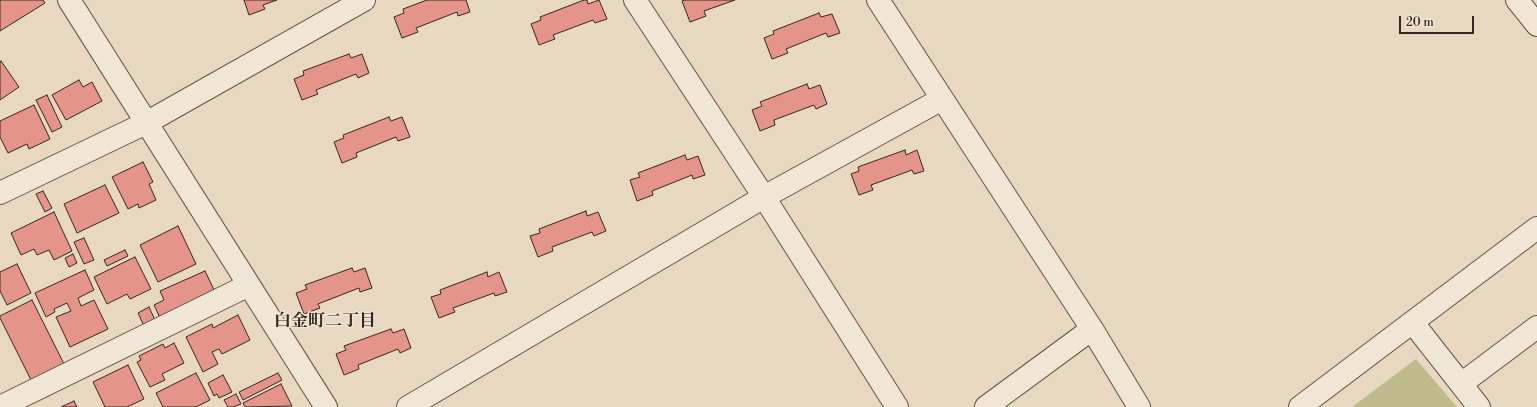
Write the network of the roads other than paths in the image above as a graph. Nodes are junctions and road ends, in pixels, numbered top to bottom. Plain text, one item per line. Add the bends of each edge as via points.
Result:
1 (69, 0) edge
2 (364, 0) edge
3 (635, 0) edge
4 (878, 0) edge
5 (1517, 0) edge
6 (1537, 25) edge
7 (942, 99) junction
8 (146, 123) junction
9 (0, 193) edge
10 (764, 197) junction
11 (1537, 228) edge
12 (249, 285) junction
13 (1413, 324) junction
14 (1537, 327) edge
15 (1092, 329) junction
16 (1461, 384) junction
17 (0, 407) edge
18 (326, 407) edge
19 (408, 407) edge
20 (897, 407) edge
21 (986, 407) edge
22 (1138, 407) edge
23 (1300, 407) edge
24 (1479, 407) edge

1 - 8 street
2 - 8 street
3 - 10 street
4 - 7 street
5 - 6 street
7 - 10 street
7 - 15 street
8 - 9 street
8 - 12 street
10 - 19 street
10 - 20 street
11 - 13 street
12 - 17 street
12 - 18 street
13 - 16 street
13 - 23 street
14 - 16 street
15 - 21 street
15 - 22 street
16 - 24 street

